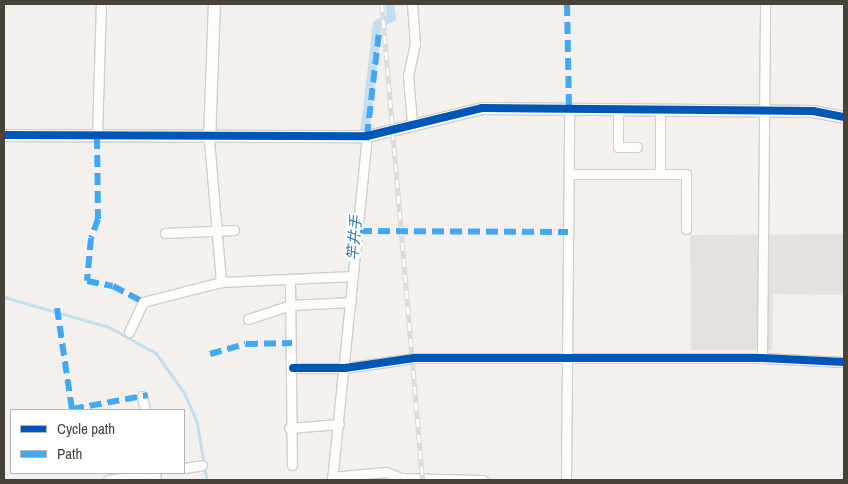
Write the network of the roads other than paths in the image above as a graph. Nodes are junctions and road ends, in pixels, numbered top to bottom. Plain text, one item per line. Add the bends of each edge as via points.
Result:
1 (101, 4) edge
2 (214, 4) edge
3 (412, 4) edge
4 (765, 4) edge
5 (569, 109) junction
6 (618, 110) junction
7 (660, 110) junction
8 (765, 111) junction
9 (844, 117) edge
10 (412, 122) junction
11 (4, 134) edge
12 (367, 136) junction
13 (97, 137) junction
14 (209, 139) junction
15 (637, 147) dead end
16 (568, 174) junction
17 (660, 174) junction
18 (686, 229) dead end
19 (214, 230) junction
20 (234, 230) dead end
21 (165, 233) dead end
22 (354, 276) junction
23 (290, 280) junction
24 (222, 282) junction
25 (351, 302) junction
26 (291, 305) junction
27 (248, 320) dead end
28 (129, 332) dead end
29 (568, 358) junction
30 (762, 358) junction
31 (844, 362) edge
32 (293, 368) junction
33 (345, 368) junction
34 (142, 396) dead end
35 (145, 409) edge
36 (339, 424) junction
37 (290, 428) junction
38 (202, 465) dead end
39 (292, 465) dead end
40 (185, 468) edge
41 (149, 474) edge
42 (332, 479) edge
43 (108, 480) edge
44 (112, 480) edge
45 (483, 480) edge
46 (566, 480) edge

1 - 13 street
2 - 14 street
3 - 10 street via 415,44 408,76
4 - 8 street
5 - 6 street
5 - 10 street via 482,108
5 - 16 street
6 - 7 street
6 - 15 street via 618,147
7 - 8 street
7 - 17 street
8 - 9 street
8 - 30 street
10 - 12 street
11 - 13 street
12 - 14 street
12 - 22 street
13 - 14 street
14 - 19 street
16 - 17 street
16 - 29 street
17 - 18 street via 686,174
19 - 20 street
19 - 21 street
19 - 24 street
22 - 23 street
22 - 25 street
23 - 24 street
23 - 26 street
24 - 28 street via 143,302
25 - 26 street
25 - 33 street
26 - 27 street
26 - 32 street
29 - 30 street
29 - 33 street via 414,358
29 - 46 street
30 - 31 street
32 - 33 street
32 - 37 street
33 - 36 street
34 - 35 street
36 - 37 street
36 - 42 street
37 - 39 street
38 - 40 street
41 - 44 street
42 - 45 street via 386,472 401,478
43 - 44 street

